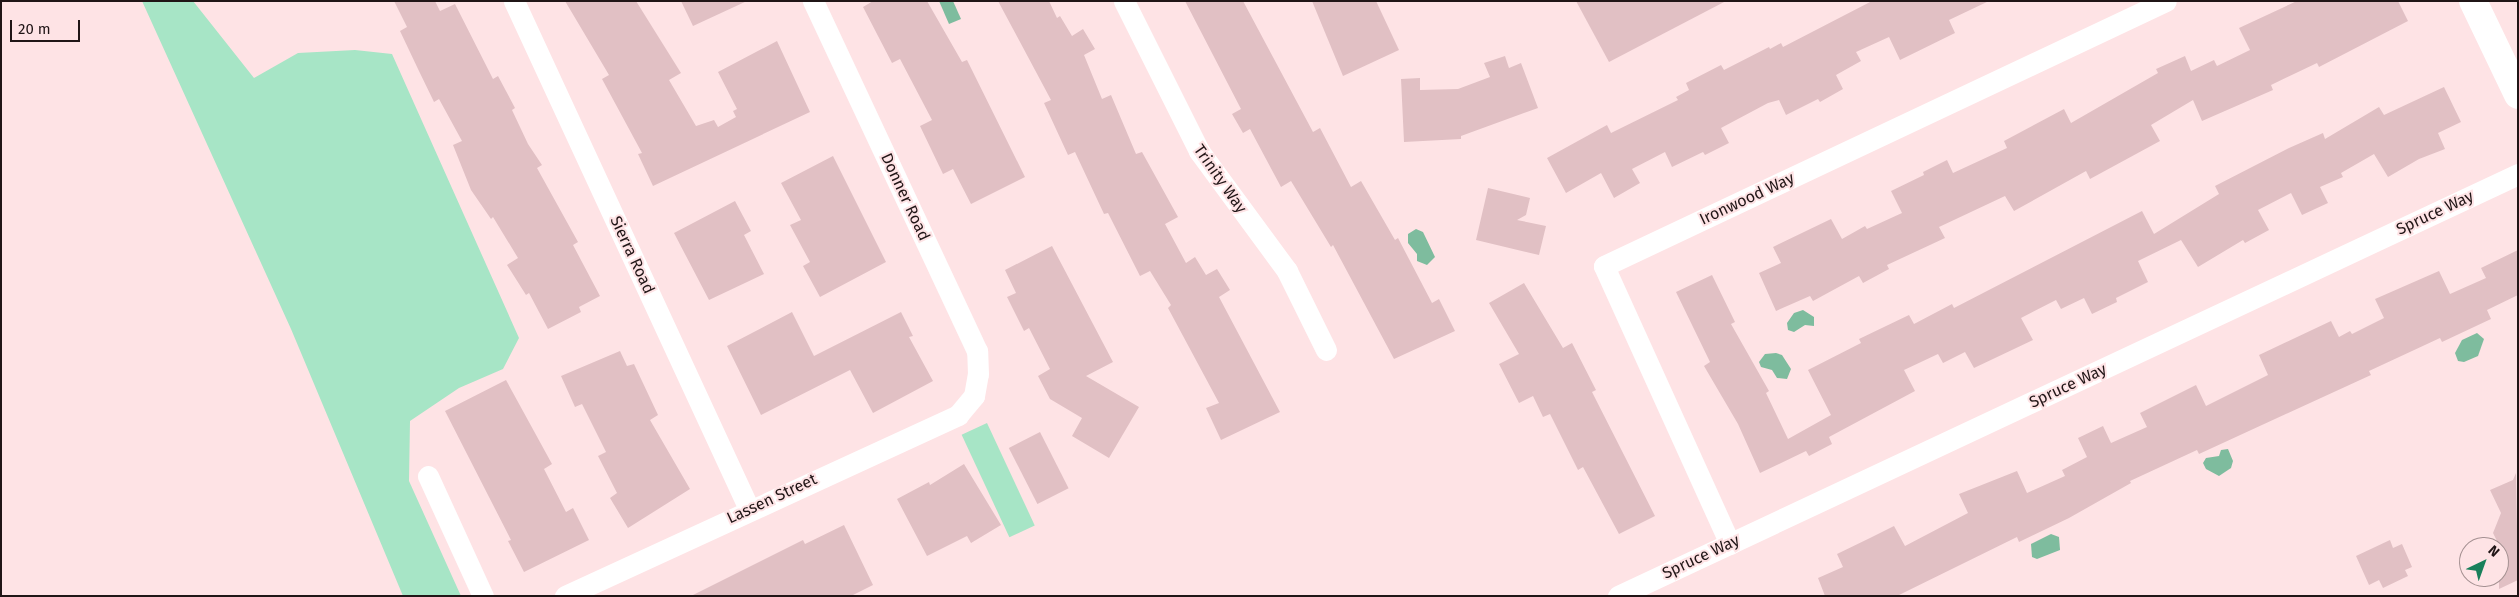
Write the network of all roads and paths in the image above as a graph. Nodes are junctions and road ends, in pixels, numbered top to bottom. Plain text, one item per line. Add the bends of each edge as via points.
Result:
1 (514, 1) edge
2 (813, 1) edge
3 (1124, 1) edge
4 (2166, 1) edge
5 (2473, 1) edge
6 (2518, 94) edge
7 (2518, 174) edge
8 (1326, 350) dead end
9 (974, 396) joint
10 (428, 476) dead end
11 (749, 509) junction
12 (1730, 544) junction
13 (483, 596) edge
14 (565, 596) edge
15 (1618, 596) edge

1 - 11 street, Sierra Road
2 - 9 street, Donner Road via 977,351 978,374
3 - 8 street, Trinity Way via 1199,151 1287,271
4 - 12 street, Ironwood Way via 1604,266
5 - 6 street
7 - 12 street, Spruce Way
9 - 11 street, Lassen Street via 958,415
10 - 13 street
11 - 14 street, Lassen Street
12 - 15 street, Spruce Way

